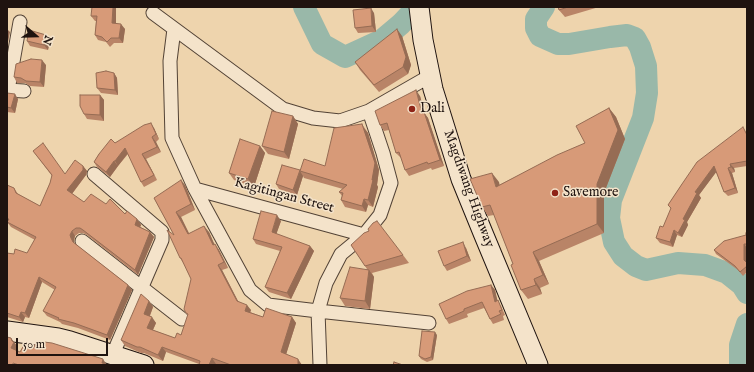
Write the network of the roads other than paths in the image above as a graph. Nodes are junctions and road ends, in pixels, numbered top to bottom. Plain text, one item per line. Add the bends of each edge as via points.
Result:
1 (153, 12) dead end
2 (419, 12) edge
3 (20, 22) dead end
4 (174, 29) junction
5 (430, 76) junction
6 (7, 90) edge
7 (24, 91) dead end
8 (369, 111) junction
9 (94, 174) dead end
10 (196, 188) junction
11 (364, 235) junction
12 (82, 242) dead end
13 (142, 287) junction
14 (318, 312) junction
15 (182, 319) dead end
16 (429, 323) dead end
17 (7, 331) edge
18 (113, 354) junction
19 (144, 365) edge
20 (320, 365) edge
21 (538, 365) edge

1 - 4 street
2 - 5 main road, Magdiwang Highway
3 - 6 street
4 - 8 street via 283,109 313,118 340,121
4 - 10 street via 170,61 172,138
5 - 8 street
5 - 21 main road, Magdiwang Highway via 461,179
6 - 7 street
8 - 11 street via 391,183 380,215
9 - 13 street via 162,232 162,240
10 - 11 street, Kagitingan Street
10 - 14 street via 250,290 268,305
11 - 14 street via 341,254 326,282
12 - 13 street
13 - 15 street
13 - 18 street
14 - 16 street
14 - 20 street
17 - 18 main road via 58,338
18 - 19 main road

